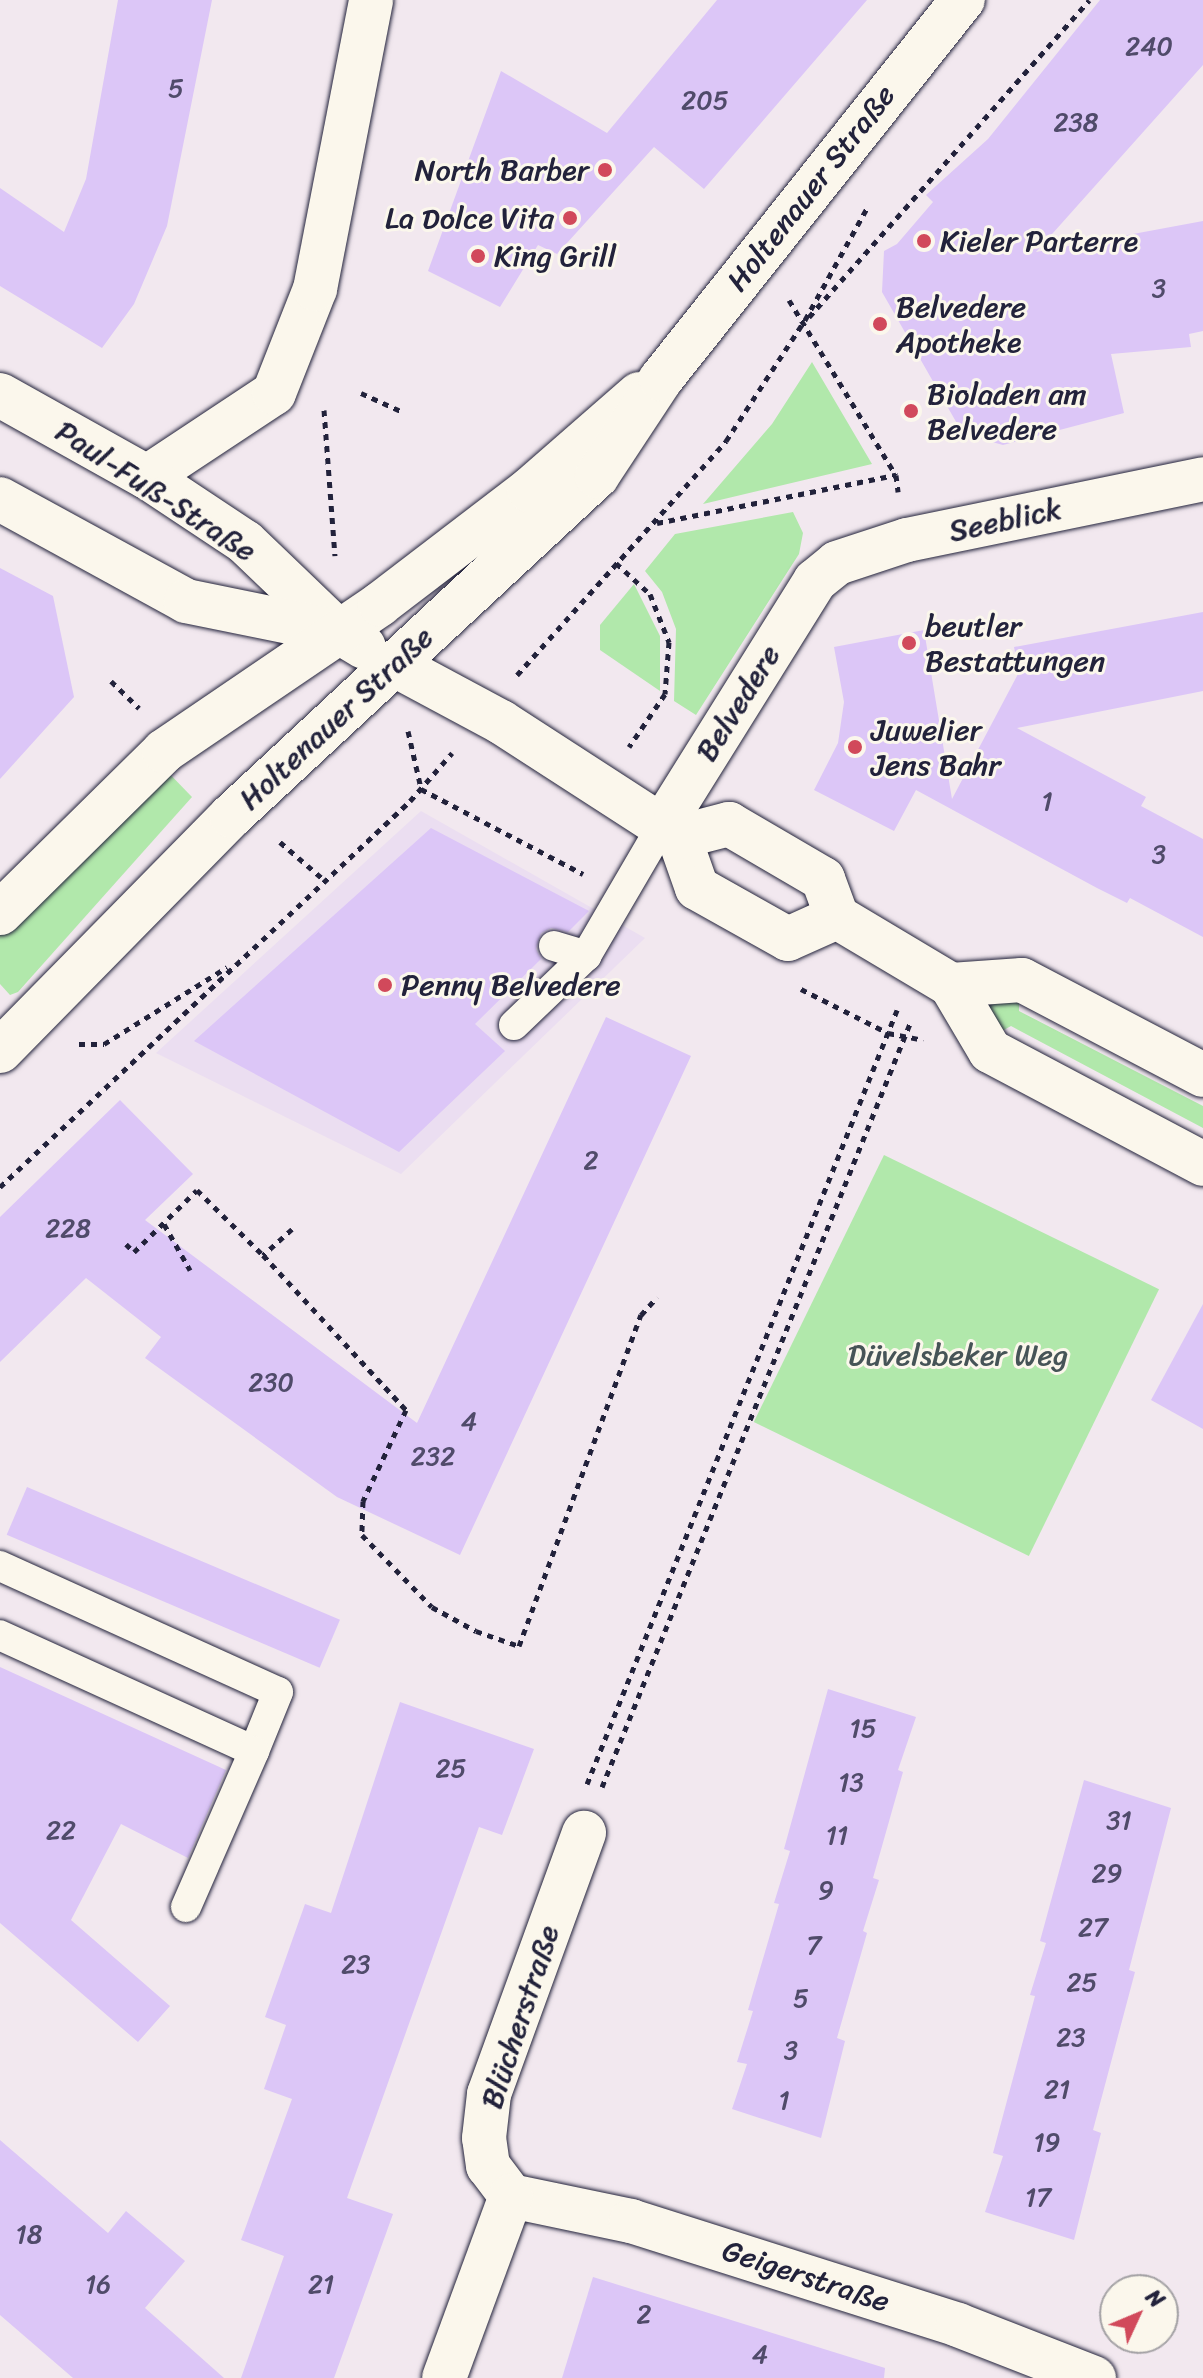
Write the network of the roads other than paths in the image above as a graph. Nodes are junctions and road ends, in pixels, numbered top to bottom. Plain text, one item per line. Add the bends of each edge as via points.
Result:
1 (371, 0) edge
2 (963, 0) edge
3 (661, 379) junction
4 (0, 395) edge
5 (147, 477) junction
6 (1203, 479) edge
7 (0, 499) edge
8 (815, 581) joint
9 (339, 632) junction
10 (393, 664) junction
11 (670, 832) junction
12 (0, 913) edge
13 (837, 917) junction
14 (554, 946) dead end
15 (586, 956) junction
16 (940, 979) junction
17 (514, 1025) dead end
18 (0, 1051) edge
19 (1203, 1075) edge
20 (1203, 1164) edge
21 (0, 1566) edge
22 (0, 1635) edge
23 (254, 1751) junction
24 (584, 1833) road end
25 (186, 1907) dead end
26 (511, 2196) junction
27 (444, 2378) edge
28 (1094, 2378) edge

1 - 5 street via 315,289 274,393
2 - 3 street, Holtenauer Straße
3 - 9 street, Holtenauer Straße via 604,421 529,490
3 - 10 street, Holtenauer Straße via 597,476
4 - 5 street, Paul-Fuß-Straße
5 - 9 street, Paul-Fuß-Straße via 245,542
6 - 8 street, Seeblick via 907,540 837,563
7 - 9 street, Paul-Fuß-Straße via 186,601
8 - 11 street, Belvedere
9 - 10 street, Paul-Fuß-Straße
9 - 12 street, Holtenauer Straße via 164,751
10 - 11 street via 435,689 475,727 505,744 546,754
10 - 18 street, Holtenauer Straße via 219,828
11 - 13 street via 729,824 823,879
11 - 13 street via 697,888 788,939
11 - 15 lane
13 - 16 street
14 - 15 lane
15 - 17 lane
16 - 19 street via 1022,980
16 - 20 street via 990,1051
21 - 23 lane via 278,1692
22 - 23 lane
23 - 25 lane
24 - 26 street, Blücherstraße via 489,2094 484,2138 488,2166
26 - 27 street
26 - 28 street, Geigerstraße via 631,2221 958,2325

